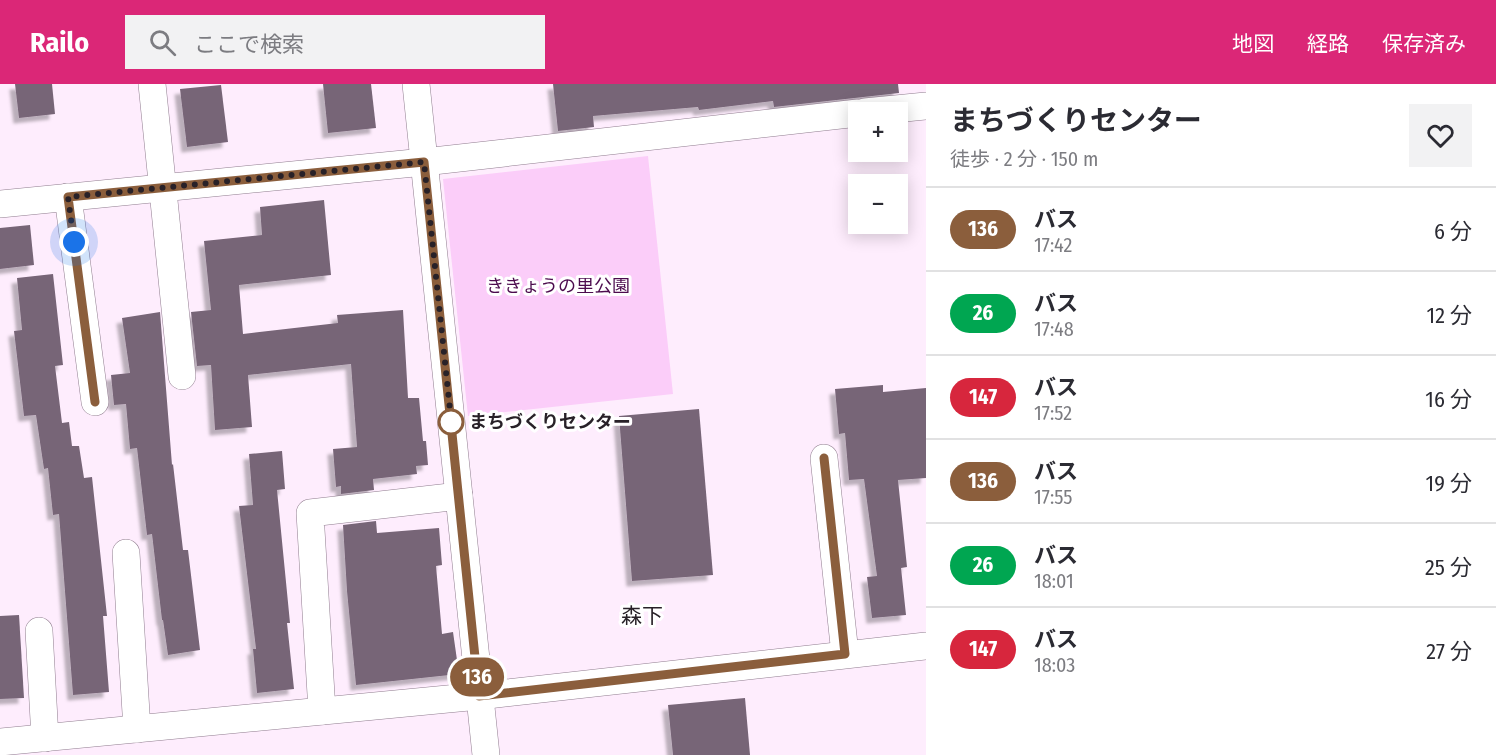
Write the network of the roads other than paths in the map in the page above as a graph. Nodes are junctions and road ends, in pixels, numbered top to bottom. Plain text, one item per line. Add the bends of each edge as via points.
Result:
1 (152, 84) edge
2 (416, 84) edge
3 (926, 106) edge
4 (908, 108) edge
5 (848, 114) edge
6 (424, 162) junction
7 (163, 186) junction
8 (68, 197) junction
9 (0, 204) edge
10 (182, 376) dead end
11 (95, 402) dead end
12 (824, 458) dead end
13 (459, 496) junction
14 (126, 553) dead end
15 (39, 630) dead end
16 (926, 646) edge
17 (845, 654) junction
18 (479, 696) junction
19 (322, 711) junction
20 (137, 729) junction
21 (45, 738) junction
22 (0, 742) edge
23 (486, 755) edge

1 - 7 street
2 - 6 street
3 - 4 street
5 - 6 street
6 - 7 street
6 - 13 street
7 - 8 street
7 - 10 street
8 - 9 street
8 - 11 street
12 - 17 street
13 - 18 street
13 - 19 street via 310,513
14 - 20 street
15 - 21 street
16 - 17 street
17 - 18 street
18 - 19 street
18 - 23 street
19 - 20 street
20 - 21 street
21 - 22 street

